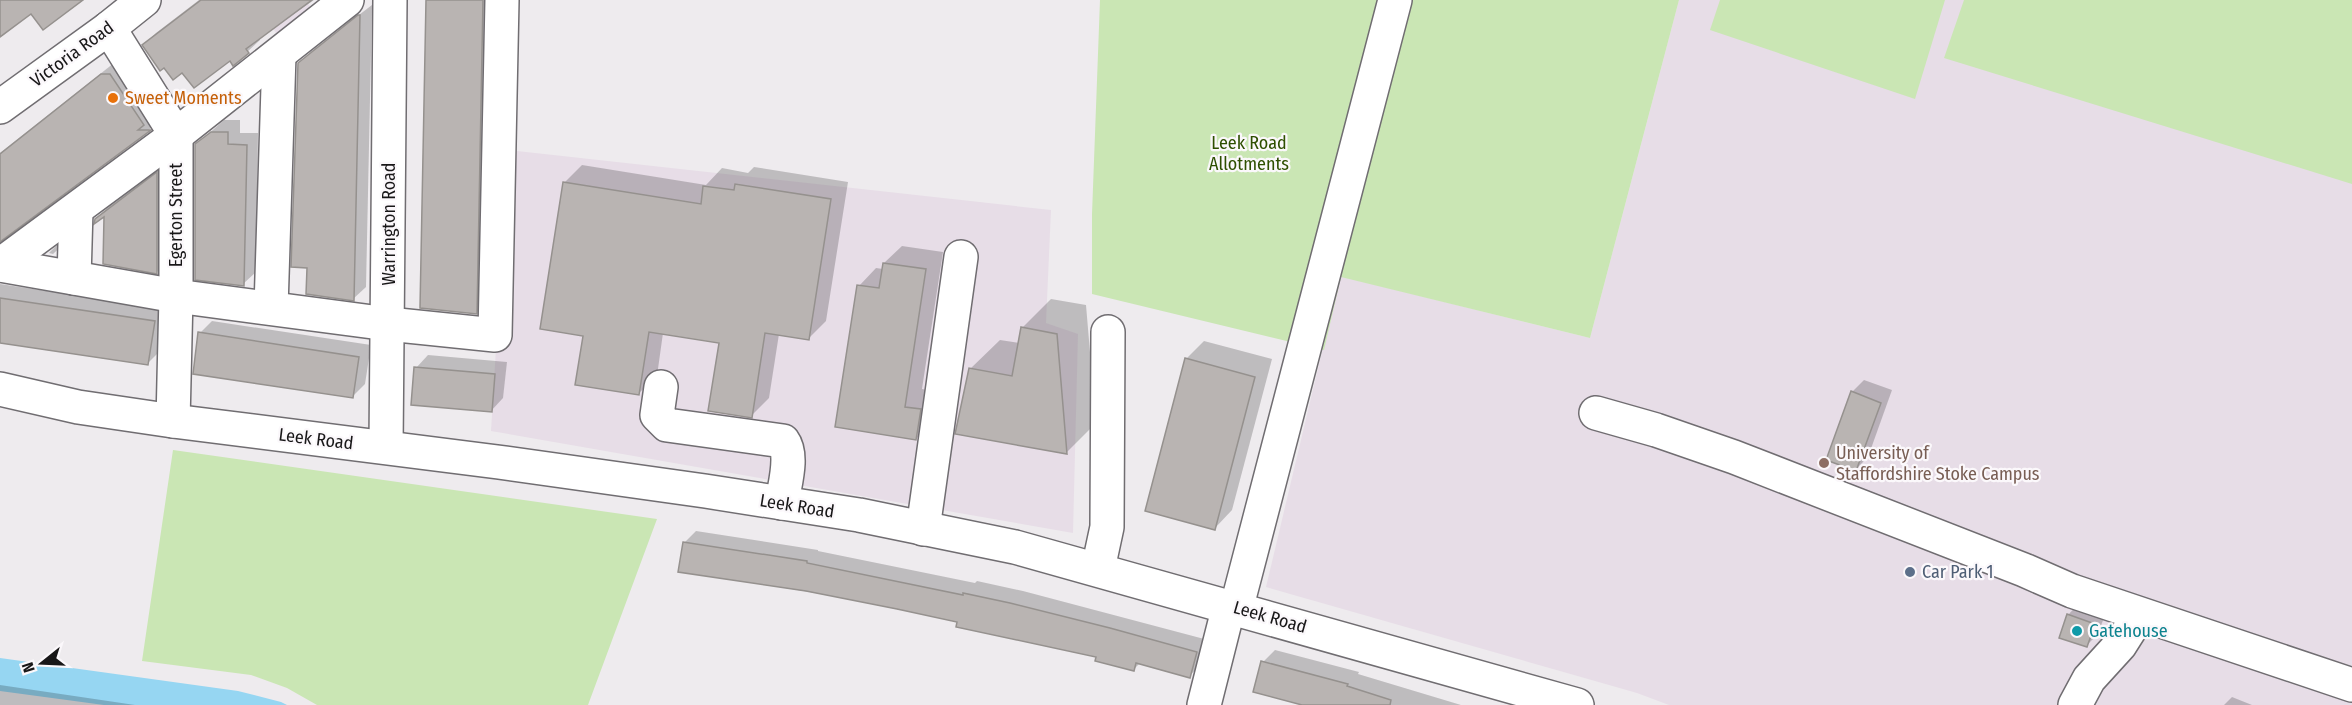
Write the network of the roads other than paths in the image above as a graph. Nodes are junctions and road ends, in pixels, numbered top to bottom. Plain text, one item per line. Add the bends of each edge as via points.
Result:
1 (144, 0) edge
2 (346, 0) edge
3 (390, 0) edge
4 (502, 0) edge
5 (1395, 0) edge
6 (109, 28) junction
7 (279, 55) junction
8 (0, 107) edge
9 (176, 135) junction
10 (76, 210) junction
11 (961, 257) dead end
12 (74, 278) junction
13 (176, 296) junction
14 (271, 308) junction
15 (388, 324) junction
16 (1108, 332) dead end
17 (661, 387) dead end
18 (0, 389) edge
19 (1596, 413) dead end
20 (173, 421) junction
21 (386, 447) junction
22 (782, 503) junction
23 (923, 529) junction
24 (1098, 569) junction
25 (1229, 606) junction
26 (2139, 615) junction
27 (2352, 685) edge
28 (1204, 705) edge
29 (1577, 705) edge
30 (2075, 705) edge

1 - 6 main road, Victoria Road
2 - 7 main road
3 - 15 main road, Warrington Road
4 - 15 main road via 495,335
5 - 25 main road via 1238,602
6 - 8 main road, Victoria Road
6 - 9 main road
7 - 9 main road
7 - 14 main road
9 - 10 main road
9 - 13 main road, Egerton Street
10 - 12 main road
10 - 12 main road via 0,266
11 - 23 main road
12 - 13 main road
13 - 14 main road
13 - 20 main road, Egerton Street
14 - 15 main road
15 - 21 main road, Warrington Road
16 - 24 main road via 1107,527
17 - 22 main road via 657,415 667,424 783,441 788,456
18 - 20 main road, Leek Road via 78,407
19 - 26 main road via 1734,457
20 - 21 main road, Leek Road
21 - 22 main road, Leek Road
22 - 23 main road, Leek Road
23 - 24 main road, Leek Road
24 - 25 main road, Leek Road
25 - 28 main road
25 - 29 main road, Leek Road
26 - 27 main road
26 - 30 main road via 2120,645 2089,679

